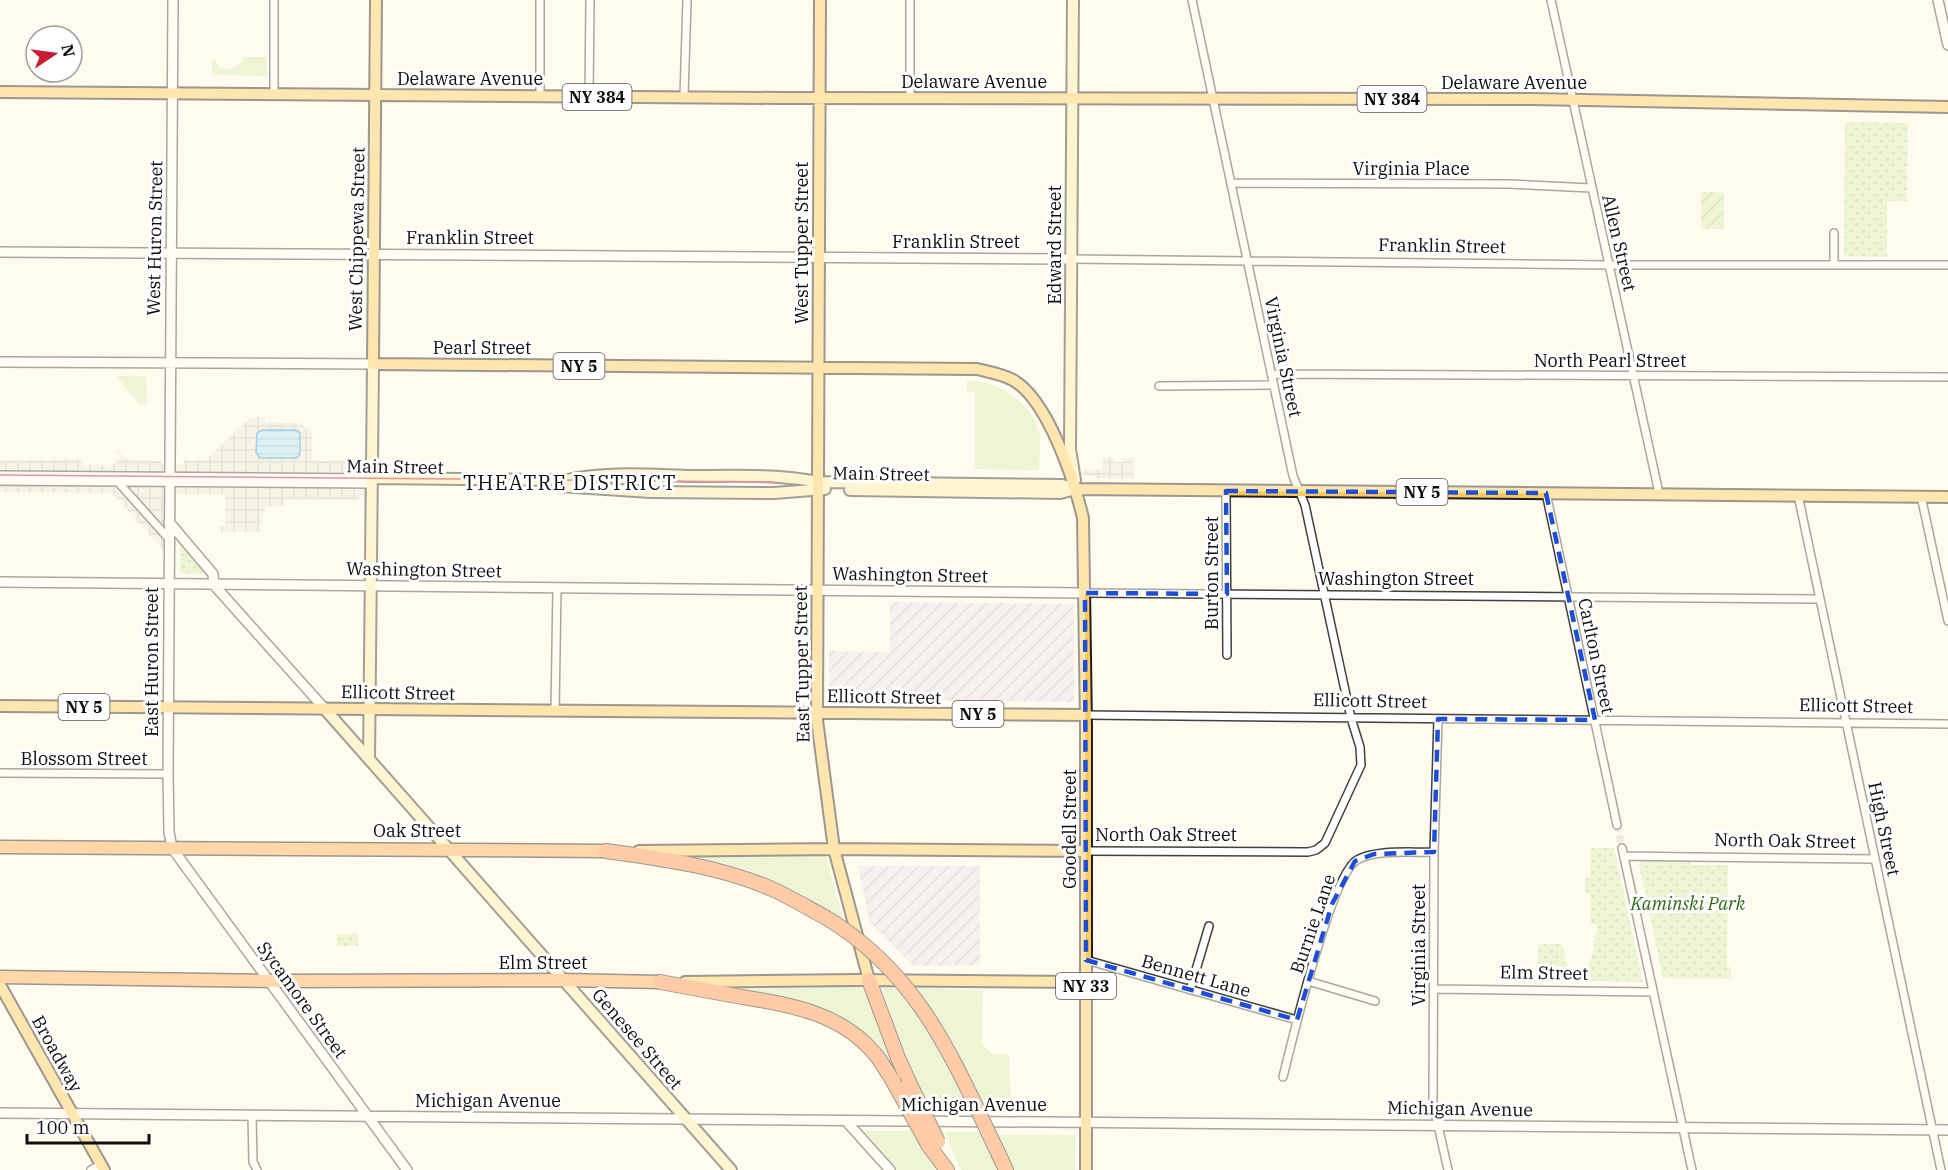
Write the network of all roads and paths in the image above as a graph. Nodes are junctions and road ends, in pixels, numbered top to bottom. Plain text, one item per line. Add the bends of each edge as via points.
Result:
1 (173, 0) edge
2 (274, 0) edge
3 (376, 0) edge
4 (540, 0) edge
5 (590, 0) edge
6 (687, 0) edge
7 (820, 0) edge
8 (910, 0) edge
9 (1073, 0) edge
10 (1192, 0) edge
11 (1551, 0) edge
12 (1938, 0) edge
13 (1948, 45) edge
14 (0, 92) edge
15 (172, 94) junction
16 (273, 95) junction
17 (375, 95) junction
18 (540, 96) junction
19 (589, 97) junction
20 (684, 97) junction
21 (819, 98) junction
22 (910, 98) junction
23 (1072, 98) junction
24 (1213, 99) junction
25 (1571, 100) junction
26 (1948, 106) edge
27 (1231, 183) junction
28 (1591, 188) junction
29 (1834, 233) dead end
30 (0, 252) edge
31 (171, 253) junction
32 (374, 254) junction
33 (818, 257) junction
34 (1071, 259) junction
35 (1247, 261) junction
36 (1608, 265) junction
37 (1834, 265) junction
38 (1948, 265) edge
39 (0, 362) edge
40 (170, 363) junction
41 (373, 364) junction
42 (818, 367) junction
43 (1272, 375) junction
44 (1633, 377) junction
45 (1948, 378) edge
46 (1159, 386) dead end
47 (1274, 386) junction
48 (0, 475) edge
49 (169, 478) junction
50 (371, 480) junction
51 (0, 481) edge
52 (118, 482) junction
53 (817, 486) junction
54 (1077, 489) junction
55 (1226, 491) junction
56 (1299, 491) junction
57 (1546, 493) junction
58 (1659, 493) junction
59 (1798, 495) junction
60 (1921, 496) junction
61 (1948, 497) edge
62 (169, 522) junction
63 (169, 539) junction
64 (0, 582) edge
65 (169, 584) junction
66 (214, 585) junction
67 (370, 586) junction
68 (556, 588) junction
69 (817, 591) junction
70 (1085, 593) junction
71 (1227, 594) junction
72 (1326, 595) junction
73 (1568, 597) junction
74 (1820, 599) junction
75 (1948, 621) edge
76 (1227, 655) dead end
77 (0, 706) edge
78 (168, 707) junction
79 (324, 708) junction
80 (369, 709) junction
81 (555, 711) junction
82 (817, 713) junction
83 (1086, 715) junction
84 (1351, 718) junction
85 (1438, 718) junction
86 (1594, 720) junction
87 (1846, 723) junction
88 (1948, 724) edge
89 (369, 759) junction
90 (0, 773) edge
91 (168, 774) junction
92 (1617, 825) tunnel mouth
93 (0, 847) edge
94 (172, 848) junction
95 (1622, 848) tunnel mouth
96 (448, 849) junction
97 (834, 849) junction
98 (606, 851) junction
99 (1086, 851) junction
100 (1434, 852) junction
101 (1624, 856) junction
102 (1875, 859) junction
103 (1209, 926) dead end
104 (1086, 960) junction
105 (0, 976) edge
106 (267, 980) junction
107 (563, 980) junction
108 (869, 980) junction
109 (1308, 981) junction
110 (660, 982) junction
111 (1086, 982) junction
112 (0, 985) edge
113 (1434, 988) junction
114 (1190, 990) junction
115 (1653, 992) junction
116 (1375, 1001) dead end
117 (1297, 1020) junction
118 (1282, 1077) dead end
119 (0, 1113) edge
120 (71, 1113) junction
121 (252, 1115) junction
122 (367, 1116) junction
123 (685, 1119) junction
124 (846, 1120) junction
125 (1086, 1121) junction
126 (1438, 1126) junction
127 (1683, 1128) junction
128 (1932, 1130) junction
129 (1948, 1130) edge
130 (945, 1166) edge
131 (98, 1168) edge
132 (257, 1170) edge
133 (407, 1170) edge
134 (731, 1170) edge
135 (890, 1170) edge
136 (1006, 1170) edge
137 (1086, 1170) edge
138 (1448, 1170) edge
139 (1692, 1170) edge
140 (1941, 1170) edge

1 - 15 street, West Huron Street
2 - 16 street
3 - 17 main road, West Chippewa Street
4 - 18 street
5 - 19 street
6 - 20 street
7 - 21 main road, West Tupper Street
8 - 22 street
9 - 23 main road, Edward Street
10 - 24 street, Virginia Street
11 - 25 street, Allen Street
12 - 13 street
14 - 15 main road, Delaware Avenue / NY 384
15 - 16 main road, Delaware Avenue / NY 384
15 - 31 street, West Huron Street
16 - 17 main road, Delaware Avenue / NY 384
17 - 18 main road, Delaware Avenue / NY 384
17 - 32 main road, West Chippewa Street
18 - 19 main road, Delaware Avenue / NY 384
19 - 20 main road, Delaware Avenue / NY 384
20 - 21 main road, Delaware Avenue / NY 384
21 - 22 main road, Delaware Avenue / NY 384
21 - 33 main road, West Tupper Street
22 - 23 main road, Delaware Avenue / NY 384
23 - 24 main road, Delaware Avenue / NY 384
23 - 34 main road, Edward Street
24 - 25 main road, Delaware Avenue / NY 384
24 - 27 street, Virginia Street
25 - 26 main road, Delaware Avenue / NY 384
25 - 28 street, Allen Street
27 - 28 street, Virginia Place
27 - 35 street, Virginia Street
28 - 36 street, Allen Street
29 - 37 street
30 - 31 street, Franklin Street
31 - 32 street, Franklin Street
31 - 40 street, West Huron Street
32 - 33 street, Franklin Street
32 - 41 main road, West Chippewa Street
33 - 34 street, Franklin Street
33 - 42 main road, West Tupper Street
34 - 35 street, Franklin Street
34 - 54 main road, Edward Street via 1071,449
35 - 36 street, Franklin Street
35 - 43 street, Virginia Street
36 - 37 street, Franklin Street
36 - 44 street, Allen Street
37 - 38 street, Franklin Street
39 - 40 street, Pearl Street
40 - 41 street, Pearl Street
40 - 49 street, West Huron Street
41 - 42 main road, Pearl Street / NY 5
41 - 50 main road, West Chippewa Street
42 - 53 main road, West Tupper Street
42 - 54 main road, Pearl Street / NY 5 via 977,369 1015,381 1042,411
43 - 44 street, North Pearl Street
43 - 47 street, Virginia Street
44 - 45 street, North Pearl Street
44 - 58 street, Allen Street
46 - 47 street
47 - 56 street, Virginia Street
48 - 49 street, Main Street
49 - 50 street, Main Street
49 - 52 street, Main Street
49 - 62 street, East Huron Street
50 - 53 main road, Main Street via 774,494
50 - 53 main road, Main Street via 567,480 589,475 639,475 777,477
50 - 67 main road, West Chippewa Street
51 - 52 street, Main Street
52 - 63 street
53 - 54 main road via 1062,485
53 - 69 main road, East Tupper Street
54 - 55 main road, NY 5
54 - 70 main road, Goodell Street / NY 5 via 1083,518
55 - 56 main road, NY 5
55 - 71 street, Burton Street
56 - 57 main road, NY 5
56 - 72 street, Virginia Street
57 - 58 main road, NY 5
57 - 73 street, Carlton Street
58 - 59 main road, NY 5
59 - 60 main road, NY 5
59 - 74 street, High Street
60 - 61 main road, NY 5
60 - 75 street
62 - 63 street, East Huron Street
62 - 66 street, Genesee Street via 213,574
63 - 65 street, East Huron Street
64 - 65 street, Washington Street
65 - 66 street, Washington Street
65 - 78 street, East Huron Street
66 - 67 street, Washington Street
66 - 79 street, Genesee Street
67 - 68 street, Washington Street
67 - 80 main road, West Chippewa Street
68 - 69 street, Washington Street
68 - 81 street
69 - 70 street, Washington Street
69 - 82 main road, East Tupper Street
70 - 71 street, Washington Street
70 - 83 main road, Goodell Street / NY 5
71 - 72 street, Washington Street
71 - 76 street, Burton Street
72 - 73 street, Washington Street
72 - 84 street, Virginia Street
73 - 74 street, Washington Street
73 - 86 street, Carlton Street
74 - 87 street, High Street
77 - 78 main road, Ellicott Street / NY 5
78 - 79 main road, Ellicott Street / NY 5
78 - 91 street, East Huron Street
79 - 80 main road, Ellicott Street / NY 5
79 - 89 main road, Genesee Street
80 - 81 main road, Ellicott Street / NY 5
80 - 89 main road, West Chippewa Street
81 - 82 main road, Ellicott Street / NY 5
82 - 83 main road, Ellicott Street / NY 5
82 - 97 main road, East Tupper Street
83 - 84 street, Ellicott Street
83 - 99 main road, Goodell Street / NY 33
84 - 85 street, Ellicott Street
84 - 99 street, North Oak Street via 1361,765 1325,843 1316,850
85 - 86 street, Ellicott Street
85 - 100 street, Virginia Street
86 - 87 street, Ellicott Street
86 - 92 street, Carlton Street
87 - 88 street, Ellicott Street
87 - 102 street, High Street
89 - 96 main road, Genesee Street
90 - 91 street, Blossom Street
91 - 94 street, East Huron Street
93 - 94 highway, Oak Street
94 - 96 highway, Oak Street
94 - 106 street, Sycamore Street
95 - 101 street
96 - 98 highway, Oak Street
96 - 107 main road, Genesee Street
97 - 98 main road, Oak Street
97 - 99 main road, North Oak Street
97 - 108 main road, East Tupper Street
98 - 136 highway, bridge via 709,868 772,889 847,930 908,988 951,1055
99 - 104 main road, Goodell Street / NY 33
100 - 109 street, Burnie Lane via 1374,854 1355,861 1343,877 1332,904
100 - 113 street, Virginia Street
101 - 102 street, North Oak Street
101 - 115 street
102 - 128 street, High Street
103 - 114 street
104 - 111 main road, Goodell Street / NY 33
104 - 114 street, Bennett Lane
105 - 106 highway, Elm Street
106 - 107 highway, Elm Street
106 - 122 street, Sycamore Street
107 - 110 highway, Elm Street
107 - 123 main road, Genesee Street
108 - 110 main road, Elm Street
108 - 111 main road, Elm Street
108 - 130 highway, bridge
109 - 116 street
109 - 117 street, Burnie Lane
110 - 130 highway, bridge via 808,1009 854,1034 875,1054
111 - 125 main road, Goodell Street / NY 33
112 - 120 main road, Broadway
113 - 115 street, Elm Street
113 - 126 street, Virginia Street via 1434,1103
114 - 117 street, Bennett Lane
115 - 127 street
117 - 118 street, Burnie Lane
119 - 120 street, Michigan Avenue
120 - 121 street, Michigan Avenue
120 - 131 main road, Broadway
121 - 122 street, Michigan Avenue
121 - 132 street via 253,1162
122 - 123 street, Michigan Avenue
122 - 133 street, Sycamore Street
123 - 124 street, Michigan Avenue
123 - 134 main road, Genesee Street
124 - 125 street, Michigan Avenue
124 - 135 street
125 - 126 street, Michigan Avenue
125 - 137 main road, Goodell Street / NY 33
126 - 127 street, Michigan Avenue
126 - 138 street, Virginia Street
127 - 128 street, Michigan Avenue
127 - 139 street
128 - 129 street, Michigan Avenue
128 - 140 street, High Street

